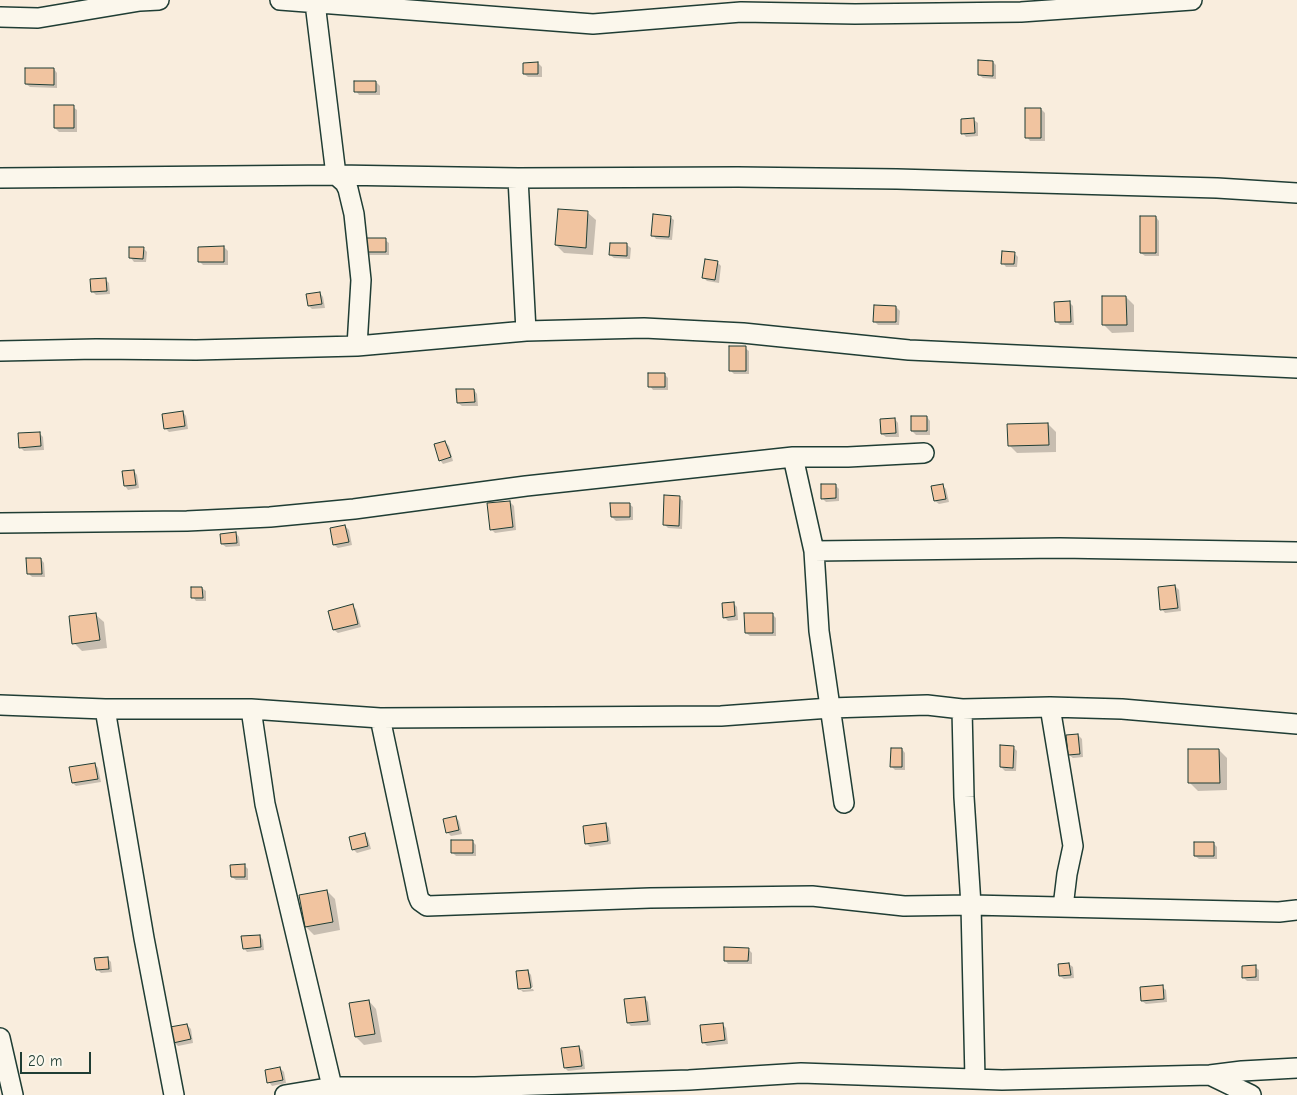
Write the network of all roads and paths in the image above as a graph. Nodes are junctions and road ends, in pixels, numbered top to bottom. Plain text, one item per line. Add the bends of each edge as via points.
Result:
1 (159, 0) edge
2 (280, 0) edge
3 (1192, 0) edge
4 (315, 3) junction
5 (0, 17) edge
6 (336, 175) junction
7 (0, 178) edge
8 (518, 178) junction
9 (1297, 193) edge
10 (526, 331) junction
11 (357, 346) junction
12 (0, 351) edge
13 (1297, 368) edge
14 (924, 454) dead end
15 (793, 457) junction
16 (0, 523) edge
17 (814, 551) junction
18 (1297, 552) edge
19 (0, 705) edge
20 (1050, 707) junction
21 (830, 708) junction
22 (105, 709) junction
23 (251, 709) junction
24 (962, 709) junction
25 (380, 718) junction
26 (1297, 724) edge
27 (844, 803) dead end
28 (971, 905) junction
29 (1063, 907) junction
30 (1297, 910) edge
31 (0, 1038) edge
32 (1297, 1068) edge
33 (1263, 1070) junction
34 (1210, 1075) junction
35 (975, 1079) junction
36 (602, 1089) edge
37 (333, 1091) edge
38 (475, 1091) edge
39 (13, 1095) edge
40 (174, 1095) edge
41 (285, 1095) edge
42 (1252, 1095) edge

1 - 5 street via 38,18
2 - 4 street
3 - 4 street via 1021,12 741,12 593,24
4 - 6 street
6 - 7 street
6 - 8 street
6 - 11 street via 348,188 355,221 361,280
8 - 9 street via 897,179
8 - 10 street
10 - 11 street
10 - 13 street via 644,328 733,332 910,350
11 - 12 street
14 - 15 street
15 - 16 street via 270,517
15 - 17 street
17 - 18 street via 1060,548
17 - 21 street via 819,631
19 - 22 street
20 - 24 street
20 - 26 street via 1122,709
20 - 29 street via 1073,846
21 - 24 street via 927,705
21 - 25 street via 721,716
21 - 27 street
22 - 23 street
22 - 40 street
23 - 25 street
23 - 37 street via 265,804
24 - 28 street
25 - 28 street via 418,896 427,906 812,896 904,906
28 - 29 street
28 - 35 street
29 - 30 street
31 - 39 street
32 - 33 street
33 - 34 street
33 - 42 street
34 - 35 street
34 - 42 street
35 - 36 street via 801,1073
36 - 38 street
37 - 38 street
37 - 41 street

